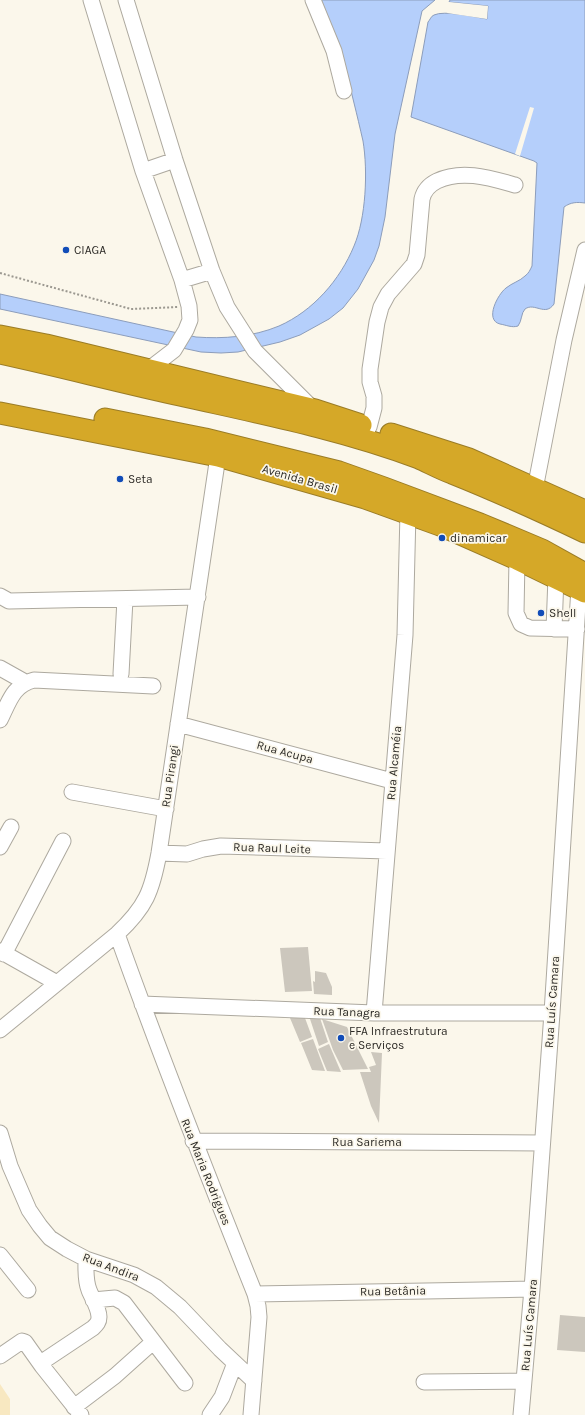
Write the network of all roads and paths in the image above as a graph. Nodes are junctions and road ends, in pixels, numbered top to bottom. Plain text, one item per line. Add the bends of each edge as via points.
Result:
1 (91, 0) edge
2 (126, 0) edge
3 (313, 0) edge
4 (344, 91) dead end
5 (175, 160) junction
6 (143, 171) junction
7 (514, 185) dead end
8 (585, 250) edge
9 (212, 271) junction
10 (0, 272) edge
11 (182, 280) junction
12 (189, 306) junction
13 (0, 336) edge
14 (0, 352) edge
15 (148, 370) junction
16 (0, 400) edge
17 (315, 410) junction
18 (0, 413) edge
19 (368, 427) junction
20 (218, 456) junction
21 (535, 489) junction
22 (585, 511) edge
23 (408, 512) junction
24 (585, 532) edge
25 (517, 559) junction
26 (556, 577) junction
27 (583, 584) edge
28 (0, 596) edge
29 (198, 597) junction
30 (124, 598) junction
31 (554, 629) junction
32 (577, 629) junction
33 (0, 668) edge
34 (121, 674) dead end
35 (25, 682) junction
36 (153, 686) dead end
37 (0, 720) edge
38 (178, 724) junction
39 (392, 781) junction
40 (72, 792) dead end
41 (166, 809) junction
42 (11, 826) dead end
43 (63, 841) dead end
44 (0, 847) edge
45 (387, 851) junction
46 (159, 853) junction
47 (117, 934) junction
48 (2, 952) edge
49 (57, 983) junction
50 (142, 1004) junction
51 (374, 1013) junction
52 (552, 1013) junction
53 (0, 1030) edge
54 (0, 1133) edge
55 (193, 1141) junction
56 (542, 1143) junction
57 (0, 1254) edge
58 (86, 1259) junction
59 (532, 1289) junction
60 (28, 1290) dead end
61 (254, 1294) junction
62 (93, 1300) junction
63 (153, 1342) junction
64 (0, 1356) edge
65 (45, 1360) dead end
66 (235, 1363) junction
67 (254, 1381) junction
68 (524, 1381) junction
69 (424, 1382) dead end
70 (185, 1383) dead end
71 (77, 1411) edge
72 (210, 1415) edge
73 (251, 1415) edge
74 (521, 1415) edge

1 - 6 street
2 - 5 street
3 - 4 street via 334,51
5 - 6 street
5 - 9 street
6 - 11 street
7 - 19 street via 489,177 465,175 441,179 424,191 414,264 388,294 377,322 370,369 374,408
8 - 21 street via 564,340
9 - 11 street
9 - 17 street via 227,308 255,351
10 - 12 path via 131,309
11 - 12 street
12 - 15 street via 190,320 174,350
13 - 15 highway
14 - 24 highway via 329,430 419,458
15 - 17 highway
16 - 27 highway, Avenida Brasil via 205,438 339,472 480,524 542,550
17 - 19 highway
18 - 20 highway, Avenida Brasil
19 - 21 highway via 469,459
20 - 23 highway, Avenida Brasil via 327,486
20 - 29 street, Rua Pirangi
21 - 22 highway
23 - 25 highway, Avenida Brasil
23 - 27 highway via 458,525 524,553
23 - 39 street, Rua Alcaméia via 405,635
25 - 26 highway, Avenida Brasil
25 - 31 street via 516,614 521,624 530,628
26 - 27 highway, Avenida Brasil
26 - 31 street
27 - 32 street, Rua Luís Camara
28 - 30 street via 9,601
29 - 30 street
29 - 38 street, Rua Pirangi
30 - 34 street
31 - 32 street
32 - 52 street, Rua Luís Camara
33 - 35 street
35 - 36 street via 34,680
35 - 37 street via 18,687
38 - 39 street, Rua Acupa
38 - 41 street, Rua Pirangi
39 - 45 street, Rua Alcaméia
40 - 41 street
41 - 46 street, Rua Pirangi
42 - 44 street
43 - 48 street
45 - 46 street, Rua Raul Leite via 221,846 188,854
45 - 51 street, Rua Alcaméia
46 - 47 street, Rua Pirangi via 154,881 148,896 130,922
47 - 49 street, Rua Pirangi
47 - 50 street, Rua Maria Rodrigues
48 - 49 street
49 - 53 street, Rua Pirangi
50 - 51 street, Rua Tanagra
50 - 55 street, Rua Maria Rodrigues
51 - 52 street, Rua Tanagra
52 - 56 street, Rua Luís Camara
54 - 58 street, Rua Andira via 10,1166 29,1210 50,1238
55 - 56 street, Rua Sariema
55 - 61 street, Rua Maria Rodrigues
56 - 59 street, Rua Luís Camara
57 - 60 street
58 - 62 street via 86,1278
58 - 66 street, Rua Andira via 134,1275 156,1287 180,1307
59 - 61 street, Rua Betânia
59 - 68 street, Rua Luís Camara
61 - 67 street, Rua Maria Rodrigues via 259,1317
62 - 63 street via 120,1300
62 - 65 street via 99,1317 94,1328
63 - 70 street
63 - 71 street
64 - 71 street via 22,1341 25,1342
66 - 67 street, Rua Andira
66 - 72 street via 222,1397
67 - 73 street, Rua Maria Rodrigues
68 - 69 street
68 - 74 street, Rua Luís Camara

